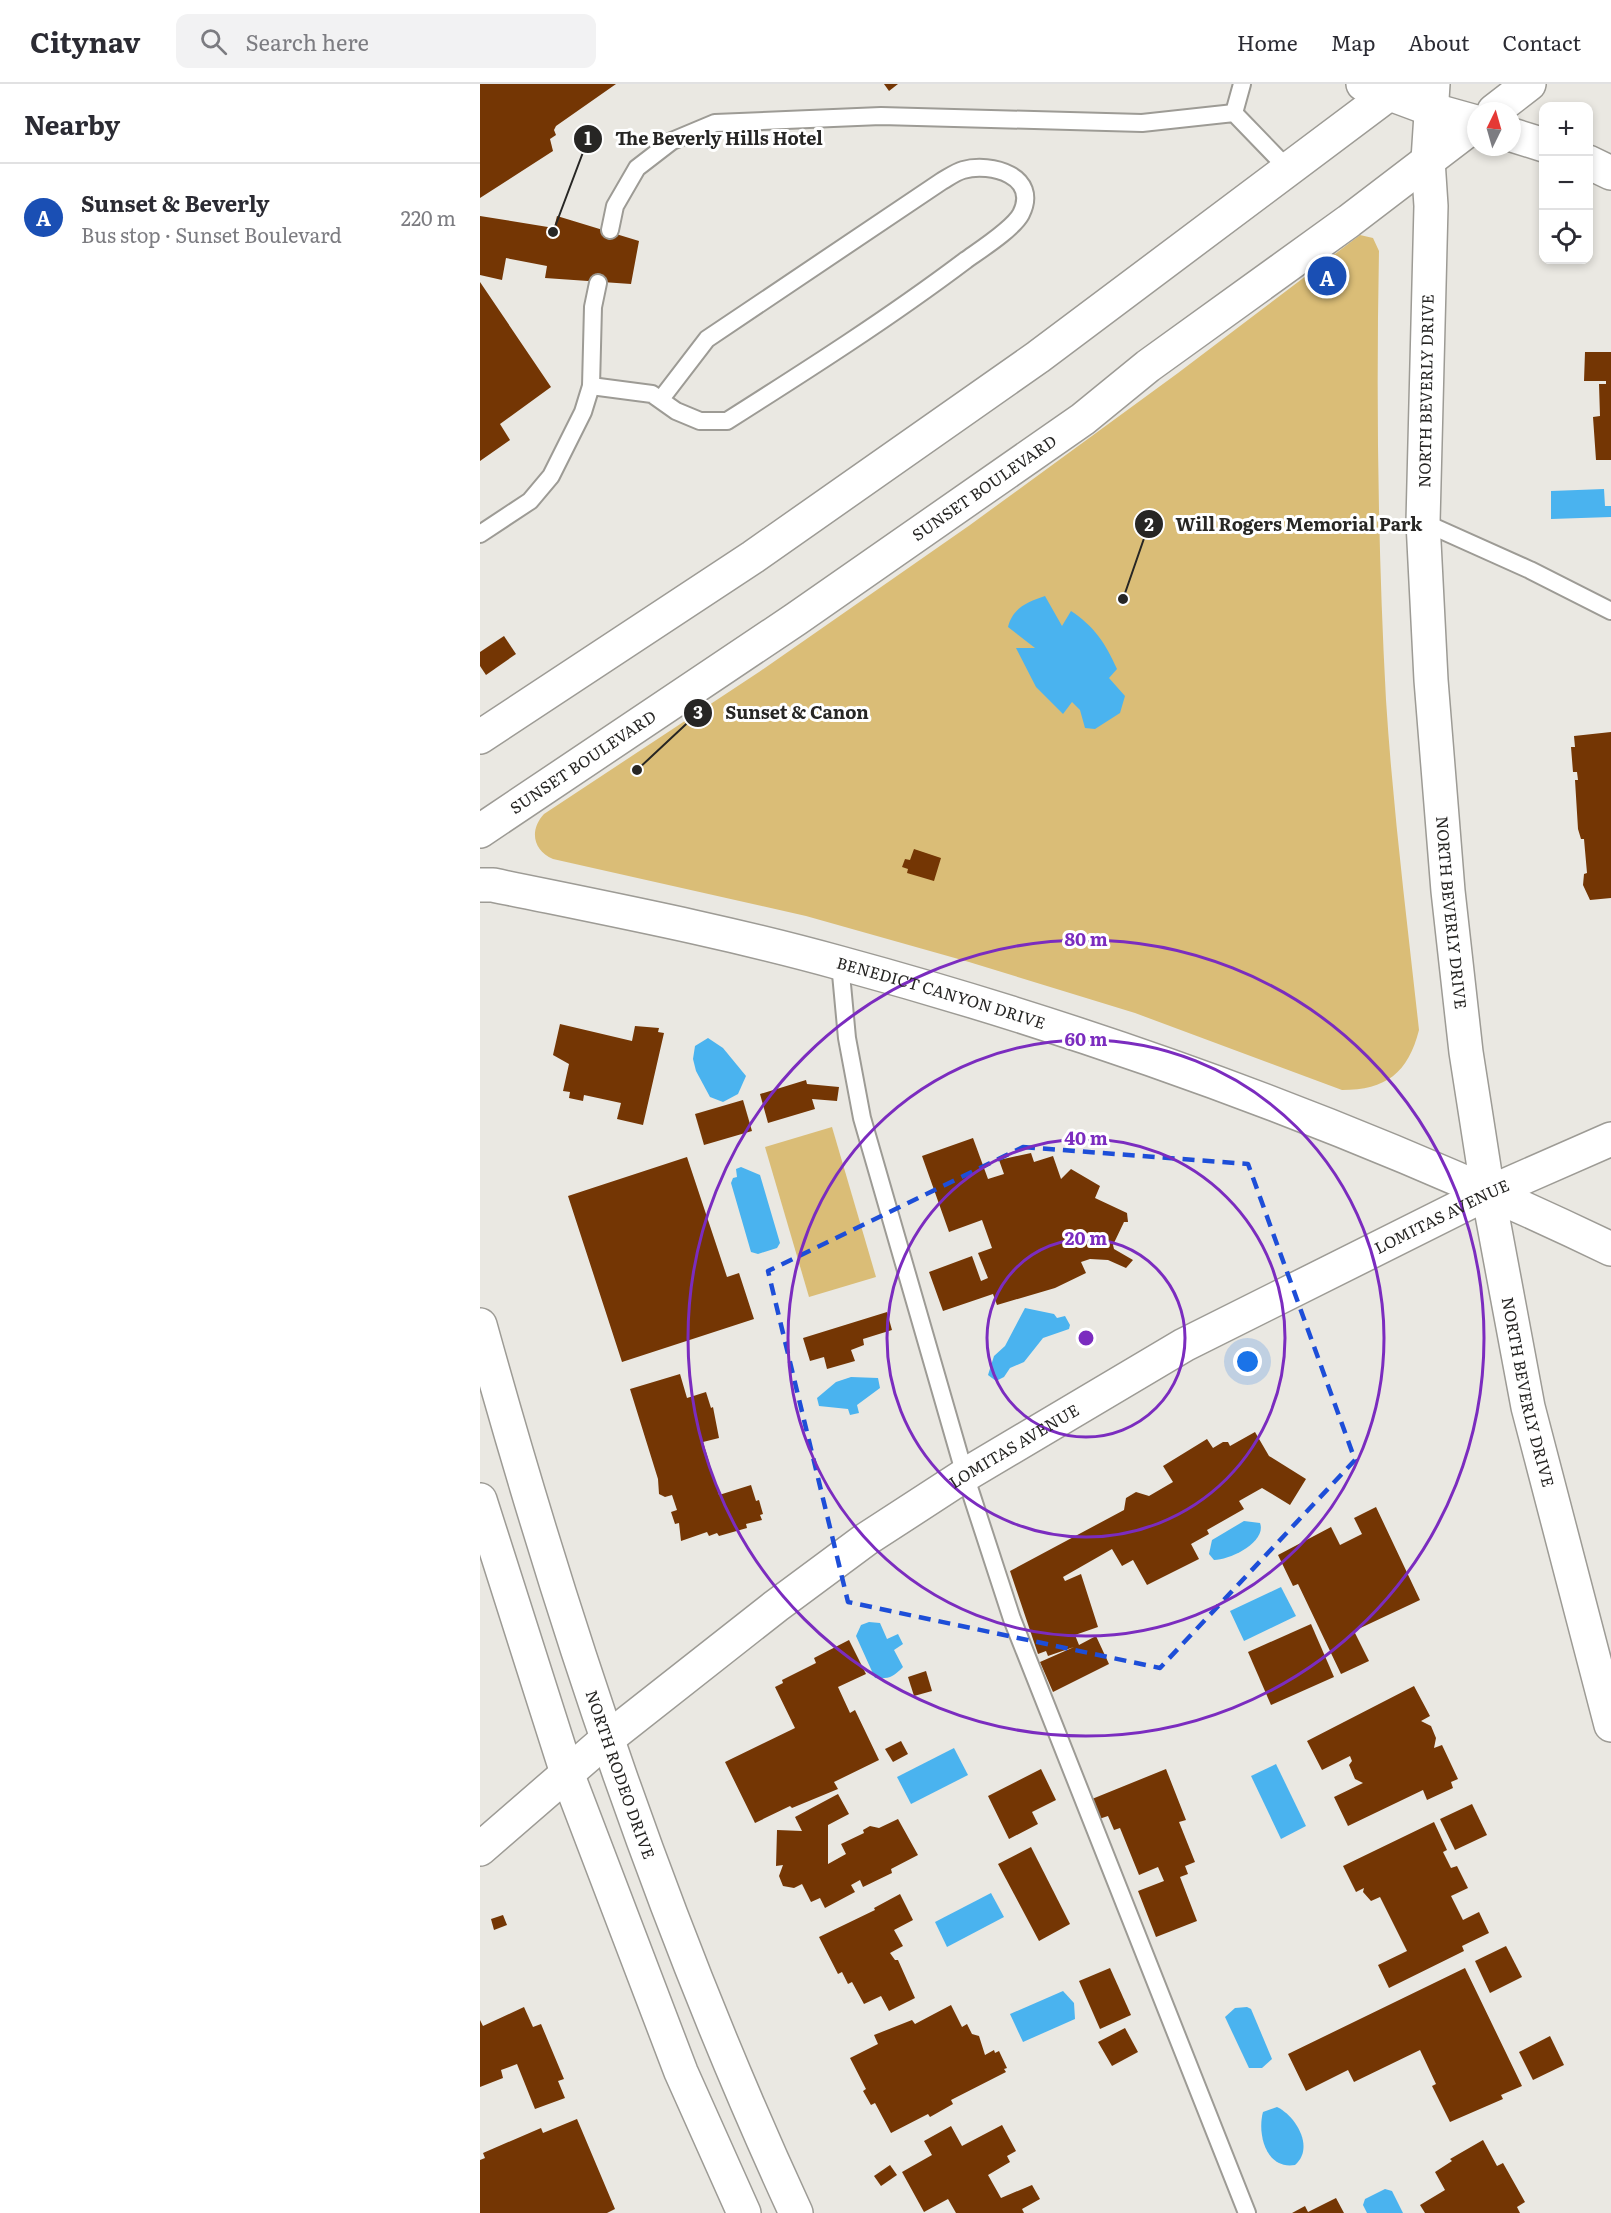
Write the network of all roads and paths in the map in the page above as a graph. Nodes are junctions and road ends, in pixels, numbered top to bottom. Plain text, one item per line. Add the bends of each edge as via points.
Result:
1 (1242, 84) edge
2 (1529, 84) edge
3 (1384, 87) edge
4 (1433, 97) edge
5 (1506, 102) edge
6 (1234, 113) junction
7 (1467, 118) edge
8 (1467, 130) edge
9 (1521, 138) edge
10 (1539, 143) edge
11 (1428, 160) junction
12 (1593, 164) edge
13 (1290, 171) junction
14 (1611, 173) edge
15 (610, 230) dead end
16 (598, 283) dead end
17 (591, 386) junction
18 (660, 399) junction
19 (1423, 522) junction
20 (480, 534) edge
21 (1611, 611) edge
22 (480, 737) edge
23 (480, 831) edge
24 (480, 885) edge
25 (840, 963) junction
26 (1611, 1139) edge
27 (1488, 1193) junction
28 (1611, 1249) edge
29 (480, 1325) edge
30 (965, 1475) junction
31 (480, 1500) edge
32 (1611, 1725) edge
33 (607, 1739) junction
34 (567, 1773) junction
35 (480, 1849) edge
36 (744, 2213) edge
37 (796, 2213) edge
38 (1247, 2213) edge

1 - 6 lane
2 - 5 street
3 - 4 street
3 - 13 street
4 - 7 street
4 - 11 street, NORTH BEVERLY DRIVE
6 - 13 lane
6 - 15 lane via 1142,123 881,116 715,123 672,141 637,168 615,206
8 - 11 street, SUNSET BOULEVARD
9 - 10 street
11 - 19 street, NORTH BEVERLY DRIVE via 1431,206
11 - 23 street, SUNSET BOULEVARD via 1148,366 1073,426 796,619
12 - 14 street
13 - 22 street via 915,444 704,590
16 - 17 lane via 592,307
17 - 18 lane via 633,390
17 - 20 lane via 552,476 530,501
18 - 18 lane via 700,422 727,420 891,316 996,237 1021,215 1025,187 1009,174 984,168 963,170 942,181 707,339
19 - 21 lane
19 - 27 street, NORTH BEVERLY DRIVE via 1448,891 1466,1052
24 - 25 street, BENEDICT CANYON DRIVE via 678,923
25 - 27 street, BENEDICT CANYON DRIVE via 1140,1054 1272,1102
25 - 30 lane via 847,1038 862,1119
26 - 27 street, LOMITAS AVENUE
27 - 28 street, BENEDICT CANYON DRIVE
27 - 30 street, LOMITAS AVENUE via 1184,1345
27 - 32 street, NORTH BEVERLY DRIVE via 1528,1407
29 - 33 street, NORTH RODEO DRIVE via 546,1553
30 - 33 street, LOMITAS AVENUE via 865,1540 776,1605
30 - 38 lane via 1012,1620
31 - 34 street
33 - 34 street, LOMITAS AVENUE
33 - 37 street, NORTH RODEO DRIVE via 725,2054
34 - 35 street, LOMITAS AVENUE
34 - 36 street via 677,2061

